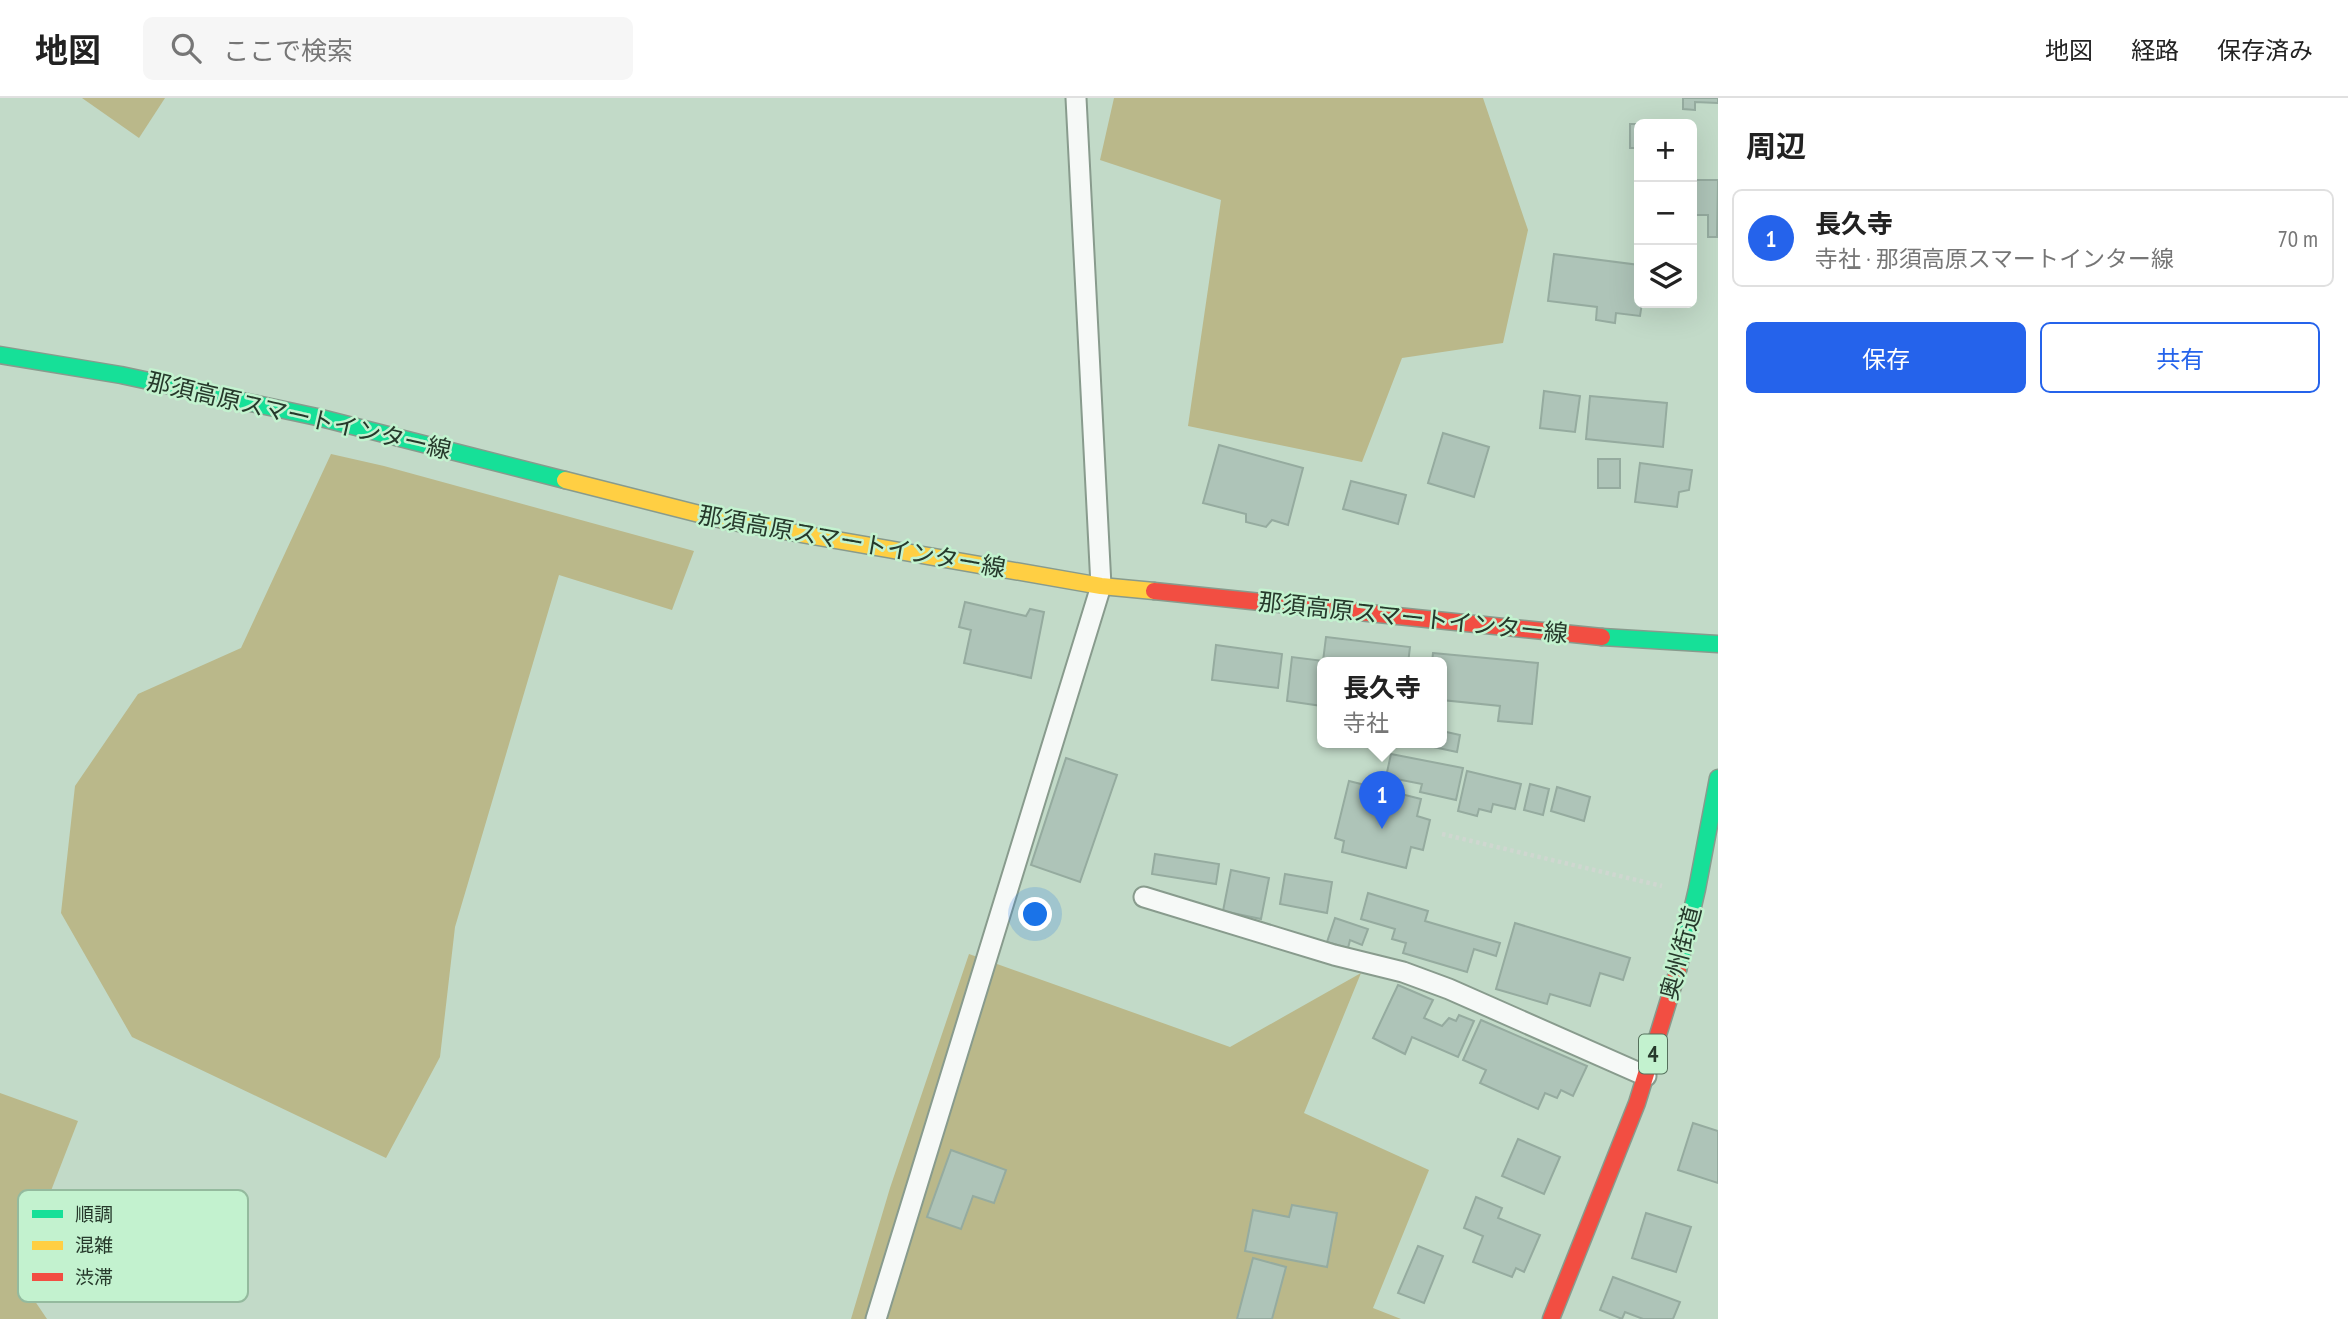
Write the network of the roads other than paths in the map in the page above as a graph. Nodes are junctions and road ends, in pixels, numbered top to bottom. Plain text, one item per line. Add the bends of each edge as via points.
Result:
1 (1076, 98) edge
2 (0, 355) edge
3 (1101, 586) junction
4 (1718, 644) edge
5 (1718, 778) edge
6 (1144, 897) dead end
7 (1646, 1076) junction
8 (876, 1319) edge
9 (1551, 1319) edge

1 - 3 lane
2 - 3 main road, 那須高原スマートインター線 via 121,374 317,417 727,521
3 - 4 main road, 那須高原スマートインター線 via 1613,638
3 - 8 lane
5 - 7 main road, 奥州街道 / 4 via 1696,894
6 - 7 lane via 1403,972
7 - 9 main road, 奥州街道 / 4

